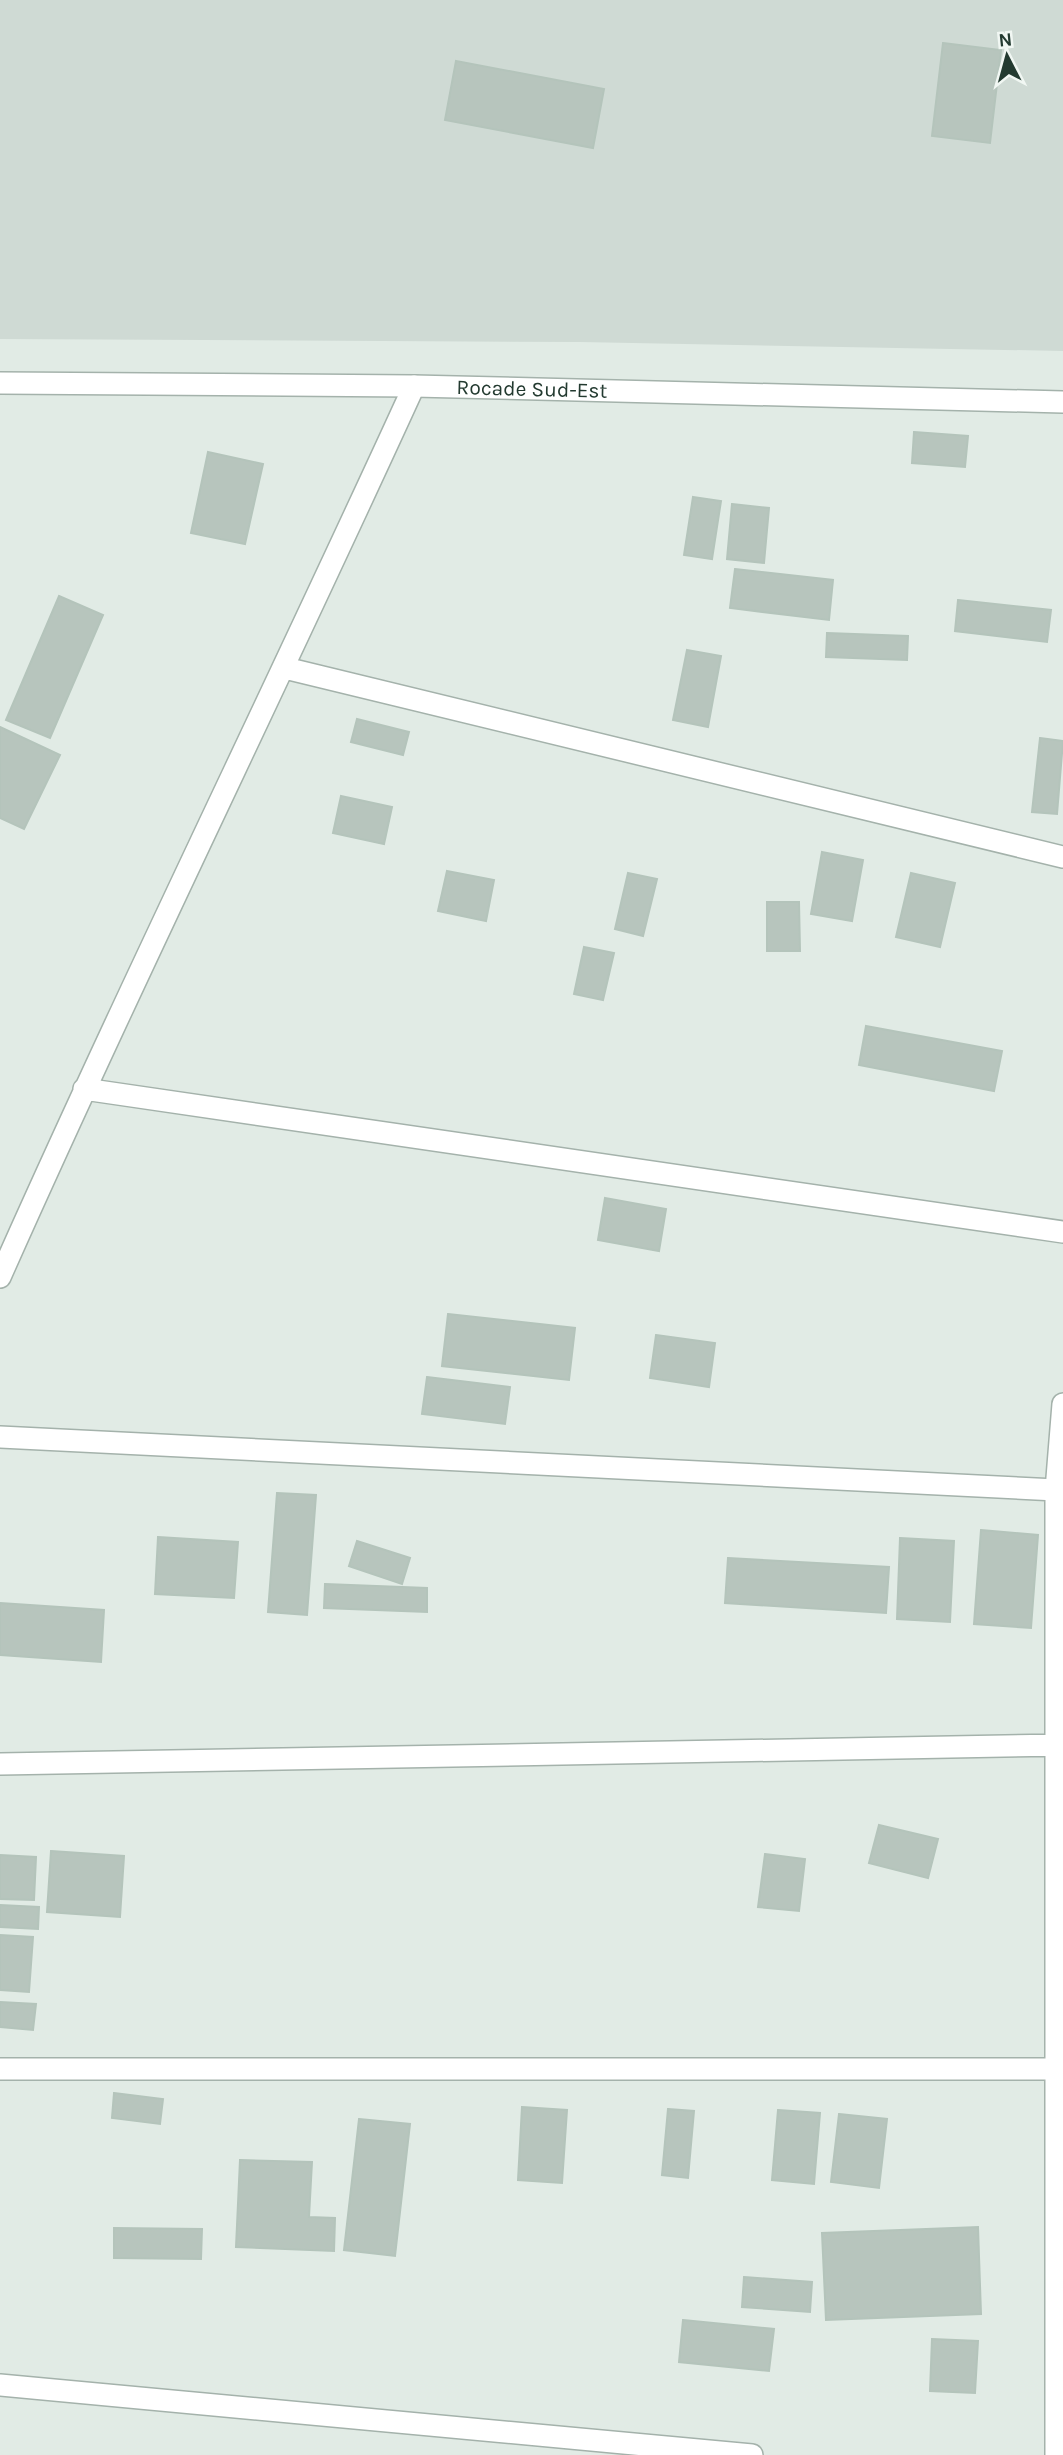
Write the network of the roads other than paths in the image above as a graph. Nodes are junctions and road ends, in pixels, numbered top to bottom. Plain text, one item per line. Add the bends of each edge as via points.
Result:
1 (0, 383) edge
2 (414, 386) junction
3 (1063, 402) edge
4 (285, 668) junction
5 (1063, 857) edge
6 (84, 1089) junction
7 (1063, 1232) edge
8 (0, 1277) edge
9 (1063, 1404) edge
10 (0, 1437) edge
11 (1056, 1490) junction
12 (1059, 1745) edge
13 (0, 1764) edge
14 (0, 2069) edge
15 (1059, 2069) edge
16 (0, 2385) edge
17 (752, 2455) edge
18 (1056, 2455) edge

1 - 2 street, Rocade Sud-Est
2 - 3 street, Rocade Sud-Est
2 - 4 street
4 - 5 street
4 - 6 street
6 - 7 street
6 - 8 street
9 - 11 street
10 - 11 street
11 - 12 street
12 - 13 street
12 - 15 street
14 - 15 street
15 - 18 street
16 - 17 street

